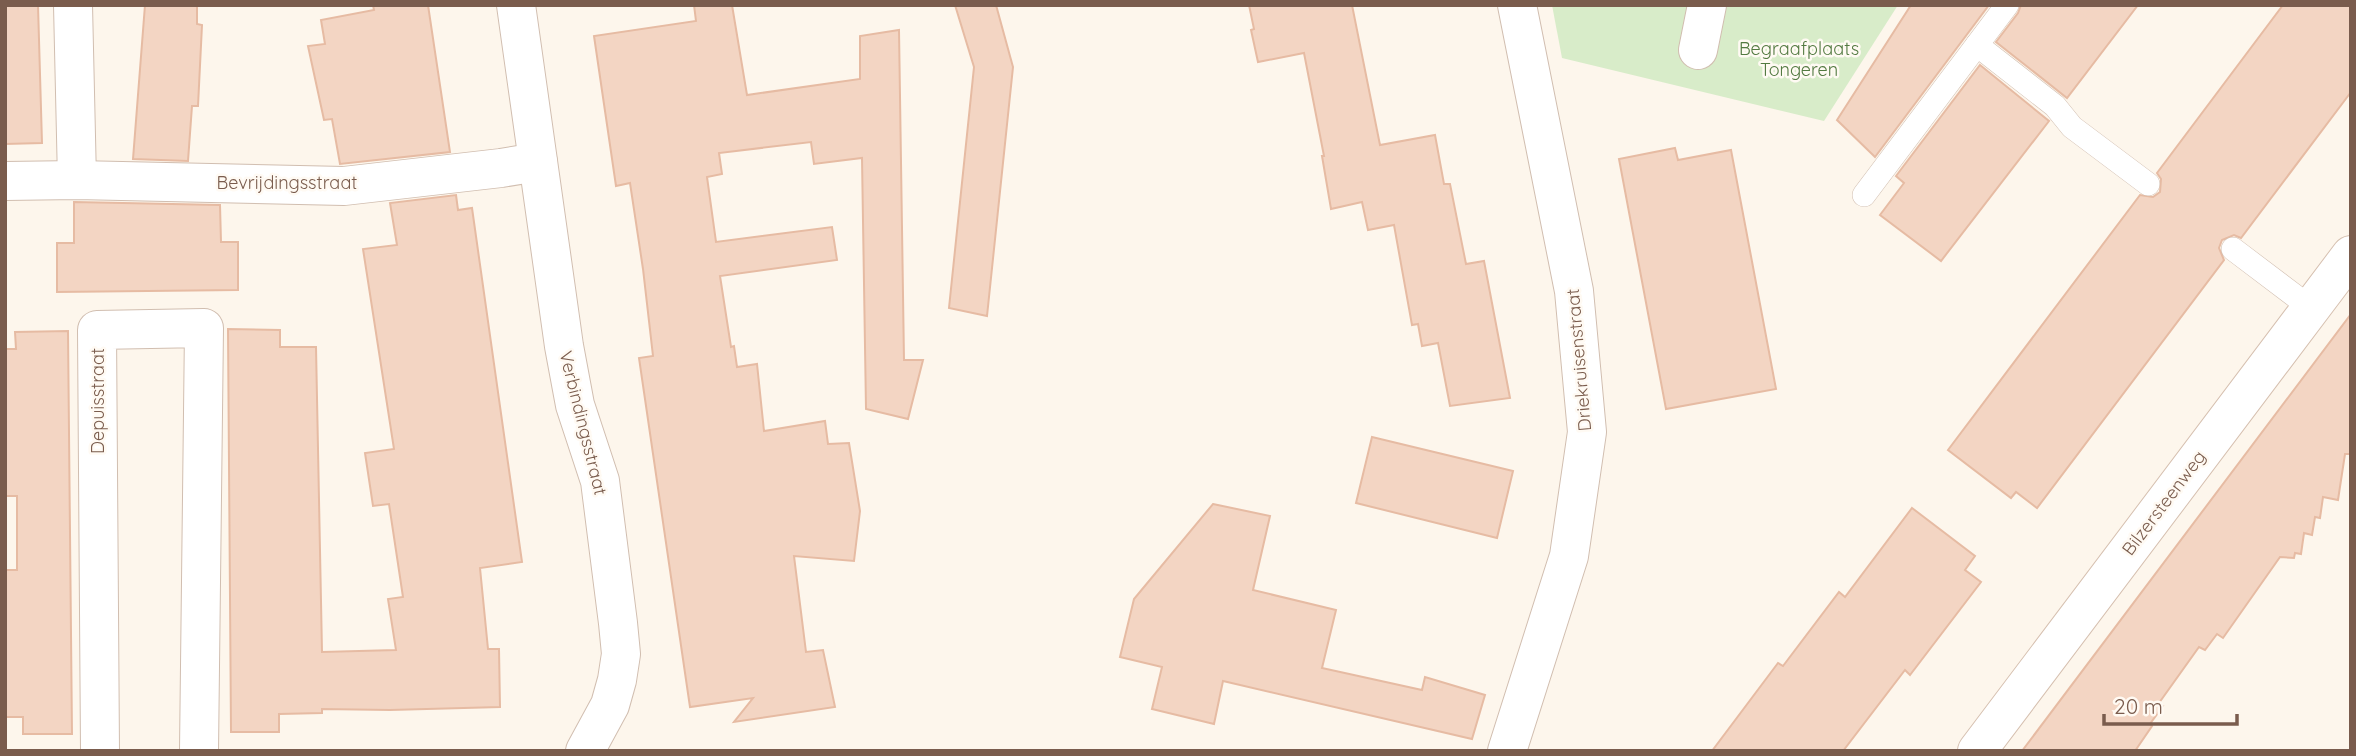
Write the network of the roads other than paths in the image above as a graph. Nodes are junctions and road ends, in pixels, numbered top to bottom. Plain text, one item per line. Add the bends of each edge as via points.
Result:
1 (73, 5) edge
2 (516, 5) edge
3 (1517, 5) edge
4 (1707, 5) edge
5 (2007, 5) edge
6 (1977, 45) junction
7 (1698, 50) dead end
8 (538, 162) junction
9 (77, 180) junction
10 (5, 181) edge
11 (2148, 184) dead end
12 (1864, 195) dead end
13 (2233, 249) dead end
14 (2351, 255) edge
15 (2311, 308) junction
16 (100, 751) edge
17 (199, 751) edge
18 (585, 751) edge
19 (1507, 751) edge
20 (1977, 751) edge

1 - 9 street
2 - 8 street, Verbindingsstraat
3 - 19 street, Driekruisenstraat via 1574,291 1587,432 1569,556
4 - 7 street
5 - 6 lane
6 - 11 lane via 2054,106 2072,127
6 - 12 lane
8 - 9 street, Bevrijdingsstraat via 344,186
8 - 18 street, Verbindingsstraat via 575,405 600,481 621,654 610,705
9 - 10 street, Bevrijdingsstraat
13 - 15 lane
14 - 15 street, Bilzersteenweg
15 - 20 street, Bilzersteenweg
16 - 17 street, Depuisstraat via 97,330 204,328

